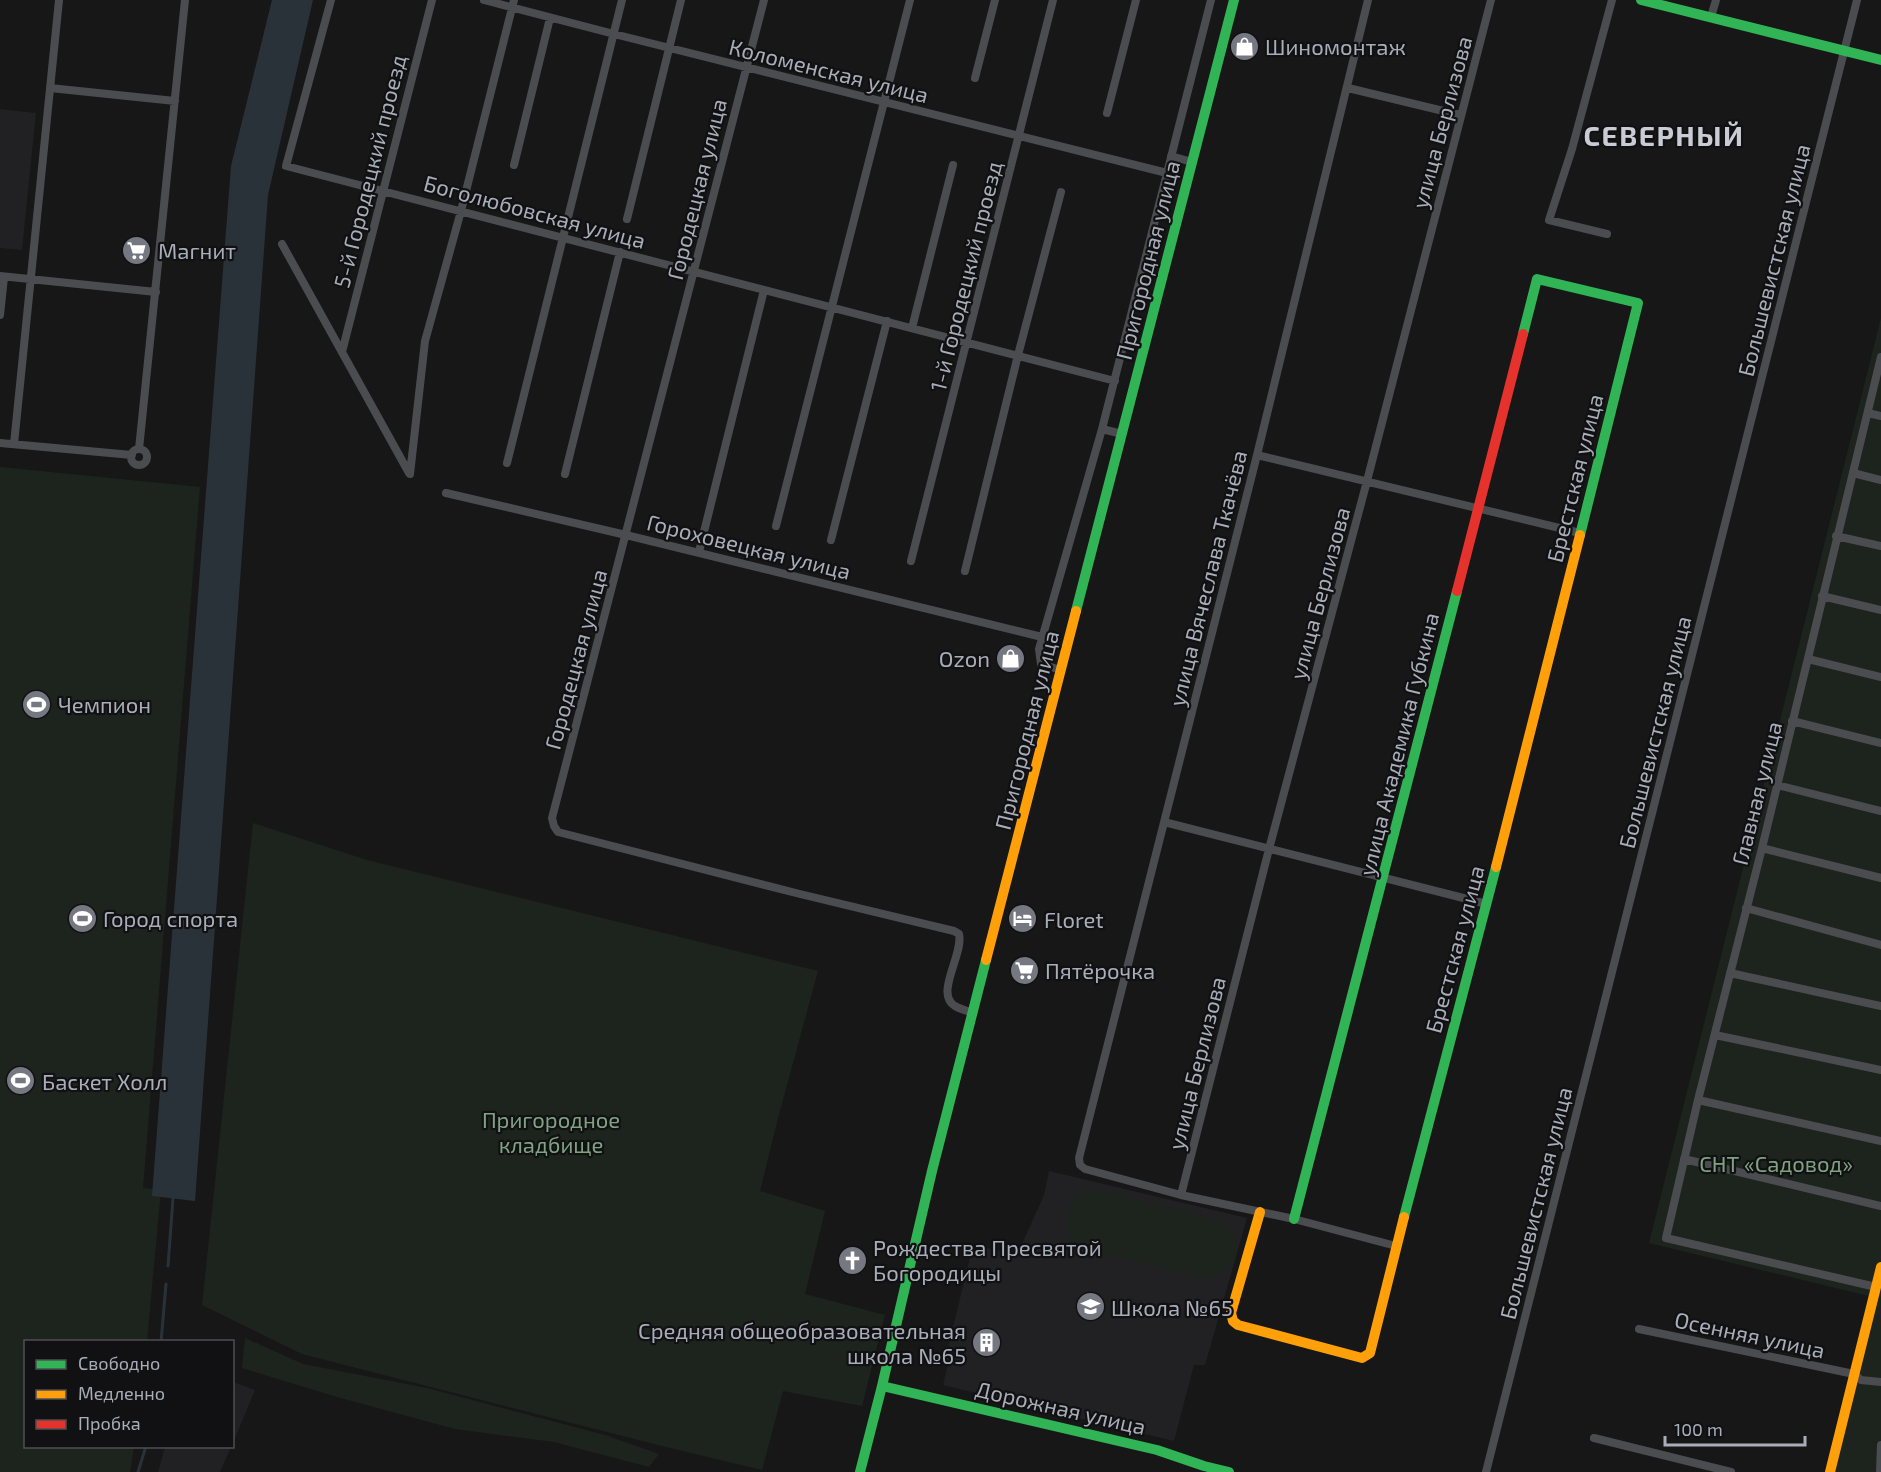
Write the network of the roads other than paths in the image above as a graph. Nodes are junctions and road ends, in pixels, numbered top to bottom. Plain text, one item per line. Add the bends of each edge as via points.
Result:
1 (59, 0) edge
2 (186, 0) edge
3 (331, 0) edge
4 (432, 0) edge
5 (484, 0) edge
6 (622, 0) edge
7 (681, 0) edge
8 (765, 0) edge
9 (909, 0) edge
10 (995, 0) edge
11 (1053, 0) edge
12 (1136, 0) edge
13 (1211, 0) edge
14 (1234, 0) edge
15 (1368, 0) edge
16 (1491, 0) edge
17 (1612, 0) edge
18 (1641, 0) edge
19 (1716, 0) edge
20 (1857, 0) edge
21 (513, 4) edge
22 (1712, 17) junction
23 (550, 18) junction
24 (614, 34) junction
25 (668, 48) junction
26 (1845, 51) junction
27 (1881, 60) edge
28 (746, 68) junction
29 (975, 78) dead end
30 (50, 88) junction
31 (1348, 88) junction
32 (175, 101) junction
33 (884, 102) junction
34 (1107, 113) dead end
35 (1461, 116) junction
36 (1019, 136) junction
37 (1171, 156) junction
38 (1192, 162) junction
39 (514, 165) dead end
40 (953, 165) dead end
41 (1167, 173) junction
42 (382, 190) junction
43 (1061, 192) dead end
44 (461, 211) junction
45 (627, 219) dead end
46 (1607, 234) dead end
47 (563, 237) junction
48 (282, 244) dead end
49 (620, 252) junction
50 (693, 271) junction
51 (2, 277) edge
52 (31, 279) junction
53 (764, 290) junction
54 (156, 292) junction
55 (1638, 303) joint
56 (831, 307) junction
57 (0, 315) edge
58 (887, 321) junction
59 (912, 328) junction
60 (968, 343) junction
61 (342, 352) junction
62 (1018, 356) junction
63 (1881, 357) edge
64 (1115, 381) junction
65 (1868, 413) junction
66 (1881, 416) edge
67 (1102, 429) junction
68 (1122, 434) junction
69 (0, 443) edge
70 (15, 444) junction
71 (139, 449) junction
72 (1257, 454) junction
73 (132, 455) junction
74 (507, 463) dead end
75 (1853, 473) junction
76 (565, 474) dead end
77 (1881, 480) edge
78 (1368, 482) junction
79 (446, 493) dead end
80 (1477, 508) junction
81 (776, 526) dead end
82 (1581, 533) junction
83 (626, 535) junction
84 (1836, 536) junction
85 (831, 540) dead end
86 (1881, 546) edge
87 (699, 552) junction
88 (911, 561) dead end
89 (965, 571) dead end
90 (1822, 596) junction
91 (1881, 610) edge
92 (1042, 637) junction
93 (1808, 659) junction
94 (1061, 670) junction
95 (1881, 677) edge
96 (1792, 721) junction
97 (1881, 742) edge
98 (1777, 785) junction
99 (1881, 811) edge
100 (1164, 822) junction
101 (1761, 848) junction
102 (1269, 849) junction
103 (1384, 877) junction
104 (1881, 878) edge
105 (1487, 904) junction
106 (1746, 908) junction
107 (1881, 945) edge
108 (1730, 973) junction
109 (1881, 1006) edge
110 (973, 1012) junction
111 (1715, 1035) junction
112 (1881, 1070) edge
113 (1698, 1100) junction
114 (1881, 1141) edge
115 (1684, 1159) junction
116 (1181, 1195) junction
117 (1881, 1206) edge
118 (1260, 1212) junction
119 (1294, 1219) junction
120 (1396, 1246) junction
121 (1881, 1267) edge
122 (1876, 1287) junction
123 (1639, 1329) dead end
124 (1854, 1374) junction
125 (1881, 1382) edge
126 (882, 1386) junction
127 (1594, 1438) dead end
128 (1881, 1445) edge
129 (860, 1472) edge
130 (1229, 1472) edge
131 (1486, 1472) edge
132 (1731, 1472) edge
133 (1830, 1472) edge
134 (1880, 1472) edge

1 - 30 street
2 - 32 street
3 - 42 street, Боголюбовская улица via 286,166
4 - 42 street, 5-й Городецкий проезд
5 - 21 street, Коломенская улица
6 - 24 street
7 - 25 street
8 - 28 street, Городецкая улица
9 - 33 street
10 - 29 street
11 - 36 street, 1-й Городецкий проезд
12 - 34 street
13 - 37 street
14 - 38 street, Пригородная улица
15 - 31 street, улица Вячеслава Ткачёва
16 - 35 street, улица Берлизова
17 - 46 street via 1549,220
18 - 22 street
19 - 22 street
20 - 26 street, Большевистская улица
21 - 23 street, Коломенская улица
21 - 44 street
22 - 26 street
23 - 24 street, Коломенская улица
23 - 39 street
24 - 25 street, Коломенская улица
24 - 47 street
25 - 28 street, Коломенская улица
25 - 45 street
26 - 27 street
26 - 131 street, Большевистская улица
28 - 33 street, Коломенская улица
28 - 50 street, Городецкая улица
30 - 32 street
30 - 52 street
31 - 35 street
31 - 72 street, улица Вячеслава Ткачёва
32 - 54 street
33 - 36 street, Коломенская улица
33 - 56 street
35 - 78 street, улица Берлизова
36 - 41 street, Коломенская улица
36 - 60 street, 1-й Городецкий проезд
37 - 38 street
37 - 41 street
38 - 68 street, Пригородная улица
40 - 59 street
41 - 64 street
42 - 44 street, Боголюбовская улица
42 - 61 street, 5-й Городецкий проезд
43 - 62 street
44 - 47 street, Боголюбовская улица
44 - 61 street via 425,341 410,474
47 - 49 street, Боголюбовская улица
47 - 74 street
48 - 61 street
49 - 50 street, Боголюбовская улица
49 - 76 street
50 - 53 street, Боголюбовская улица
50 - 83 street, Городецкая улица
51 - 52 street
51 - 57 street
52 - 54 street
52 - 70 street
53 - 56 street, Боголюбовская улица
53 - 87 street
54 - 71 street
55 - 80 street, улица Академика Губкина via 1537,279
55 - 82 street, Брестская улица
56 - 58 street, Боголюбовская улица
56 - 81 street
58 - 59 street, Боголюбовская улица
58 - 85 street
59 - 60 street, Боголюбовская улица
60 - 62 street, Боголюбовская улица
60 - 88 street, 1-й Городецкий проезд
62 - 64 street, Боголюбовская улица
62 - 89 street
63 - 65 street, Главная улица
64 - 67 street
65 - 66 street
65 - 75 street, Главная улица
67 - 68 street
67 - 92 street
68 - 94 street, Пригородная улица
69 - 70 street
70 - 73 street
71 - 73 street
71 - 73 street via 147,454 145,463 135,465
72 - 78 street
72 - 100 street, улица Вячеслава Ткачёва
75 - 77 street
75 - 84 street, Главная улица
78 - 80 street
78 - 102 street, улица Берлизова
79 - 83 street, Гороховецкая улица
80 - 82 street
80 - 103 street, улица Академика Губкина
82 - 105 street, Брестская улица
83 - 87 street, Гороховецкая улица
83 - 110 street, Городецкая улица via 552,818 558,832 954,931 961,942 947,996 956,1007
84 - 86 street
84 - 90 street, Главная улица
87 - 92 street, Гороховецкая улица
90 - 91 street
90 - 93 street, Главная улица
92 - 94 street via 1041,664
93 - 95 street
93 - 96 street, Главная улица
94 - 110 street, Пригородная улица
96 - 97 street
96 - 98 street, Главная улица
98 - 99 street
98 - 101 street, Главная улица
100 - 102 street
100 - 116 street, улица Вячеслава Ткачёва via 1079,1158 1085,1169
101 - 104 street
101 - 106 street, Главная улица
102 - 103 street
102 - 116 street, улица Берлизова
103 - 105 street
103 - 119 street, улица Академика Губкина
105 - 120 street, Брестская улица
106 - 107 street
106 - 108 street, Главная улица
108 - 109 street
108 - 111 street, Главная улица
110 - 126 street, Пригородная улица
111 - 112 street
111 - 113 street, Главная улица
113 - 114 street
113 - 115 street, Главная улица
115 - 117 street
115 - 122 street, Главная улица via 1666,1238
116 - 118 street
118 - 119 street
118 - 120 street, Брестская улица via 1231,1313 1233,1321 1362,1358 1370,1353
119 - 120 street
121 - 122 street
122 - 124 street
123 - 124 street, Осенняя улица
124 - 125 street, Осенняя улица via 1861,1380
124 - 133 street
126 - 129 street, Пригородная улица
126 - 130 street, Дорожная улица via 1157,1449
127 - 132 street
128 - 134 street

